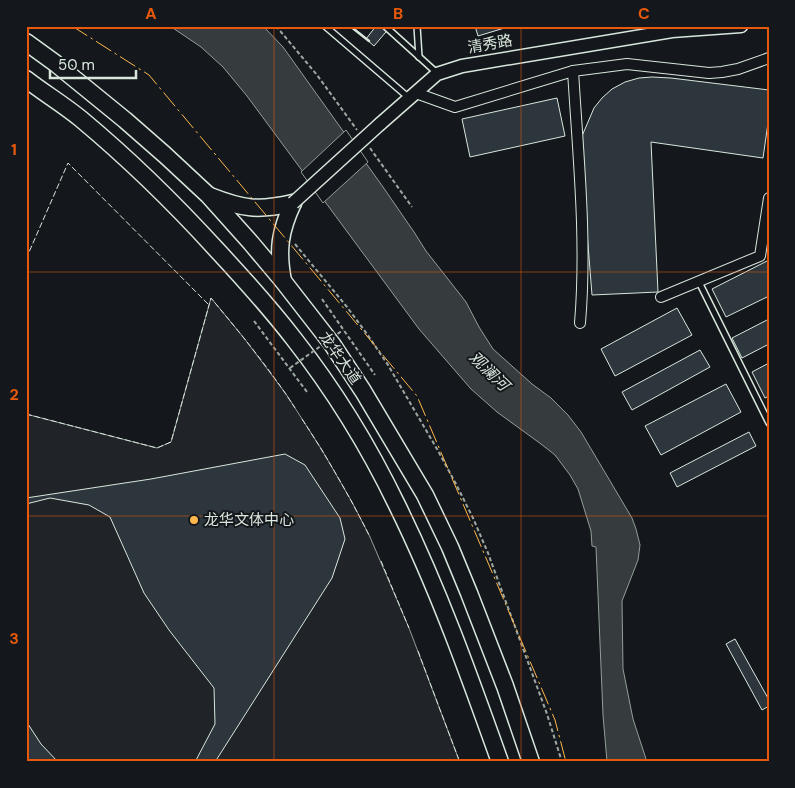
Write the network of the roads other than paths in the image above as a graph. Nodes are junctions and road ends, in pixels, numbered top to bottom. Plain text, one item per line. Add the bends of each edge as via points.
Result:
1 (325, 26) edge
2 (385, 26) edge
3 (418, 26) edge
4 (741, 26) edge
5 (671, 28) edge
6 (26, 42) edge
7 (419, 57) junction
8 (769, 58) edge
9 (573, 71) junction
10 (437, 74) junction
11 (26, 79) edge
12 (413, 96) junction
13 (208, 195) junction
14 (769, 198) edge
15 (293, 203) junction
16 (284, 281) junction
17 (699, 282) junction
18 (661, 297) dead end
19 (580, 323) dead end
20 (769, 423) edge
21 (496, 757) edge
22 (531, 761) edge

1 - 12 lane
2 - 7 lane
3 - 7 lane
4 - 5 street, 清秀路
5 - 10 street, 清秀路 via 462,66
6 - 13 main road, 龙华大道 via 131,126
7 - 10 lane
8 - 9 street via 738,69 708,73 627,64
9 - 12 street via 455,107
9 - 19 street via 581,218
10 - 12 street, 清秀路
11 - 21 main road, 龙华大道 via 80,119 149,180 266,305 323,378 374,461 401,513 442,604
12 - 15 street, 清秀路, bridge
13 - 15 main road via 247,208
13 - 16 main road, 龙华大道
14 - 17 street via 760,256
15 - 16 main road via 284,222 280,244
16 - 22 main road, 龙华大道 via 332,344 425,494 469,593
17 - 18 street
17 - 20 lane

